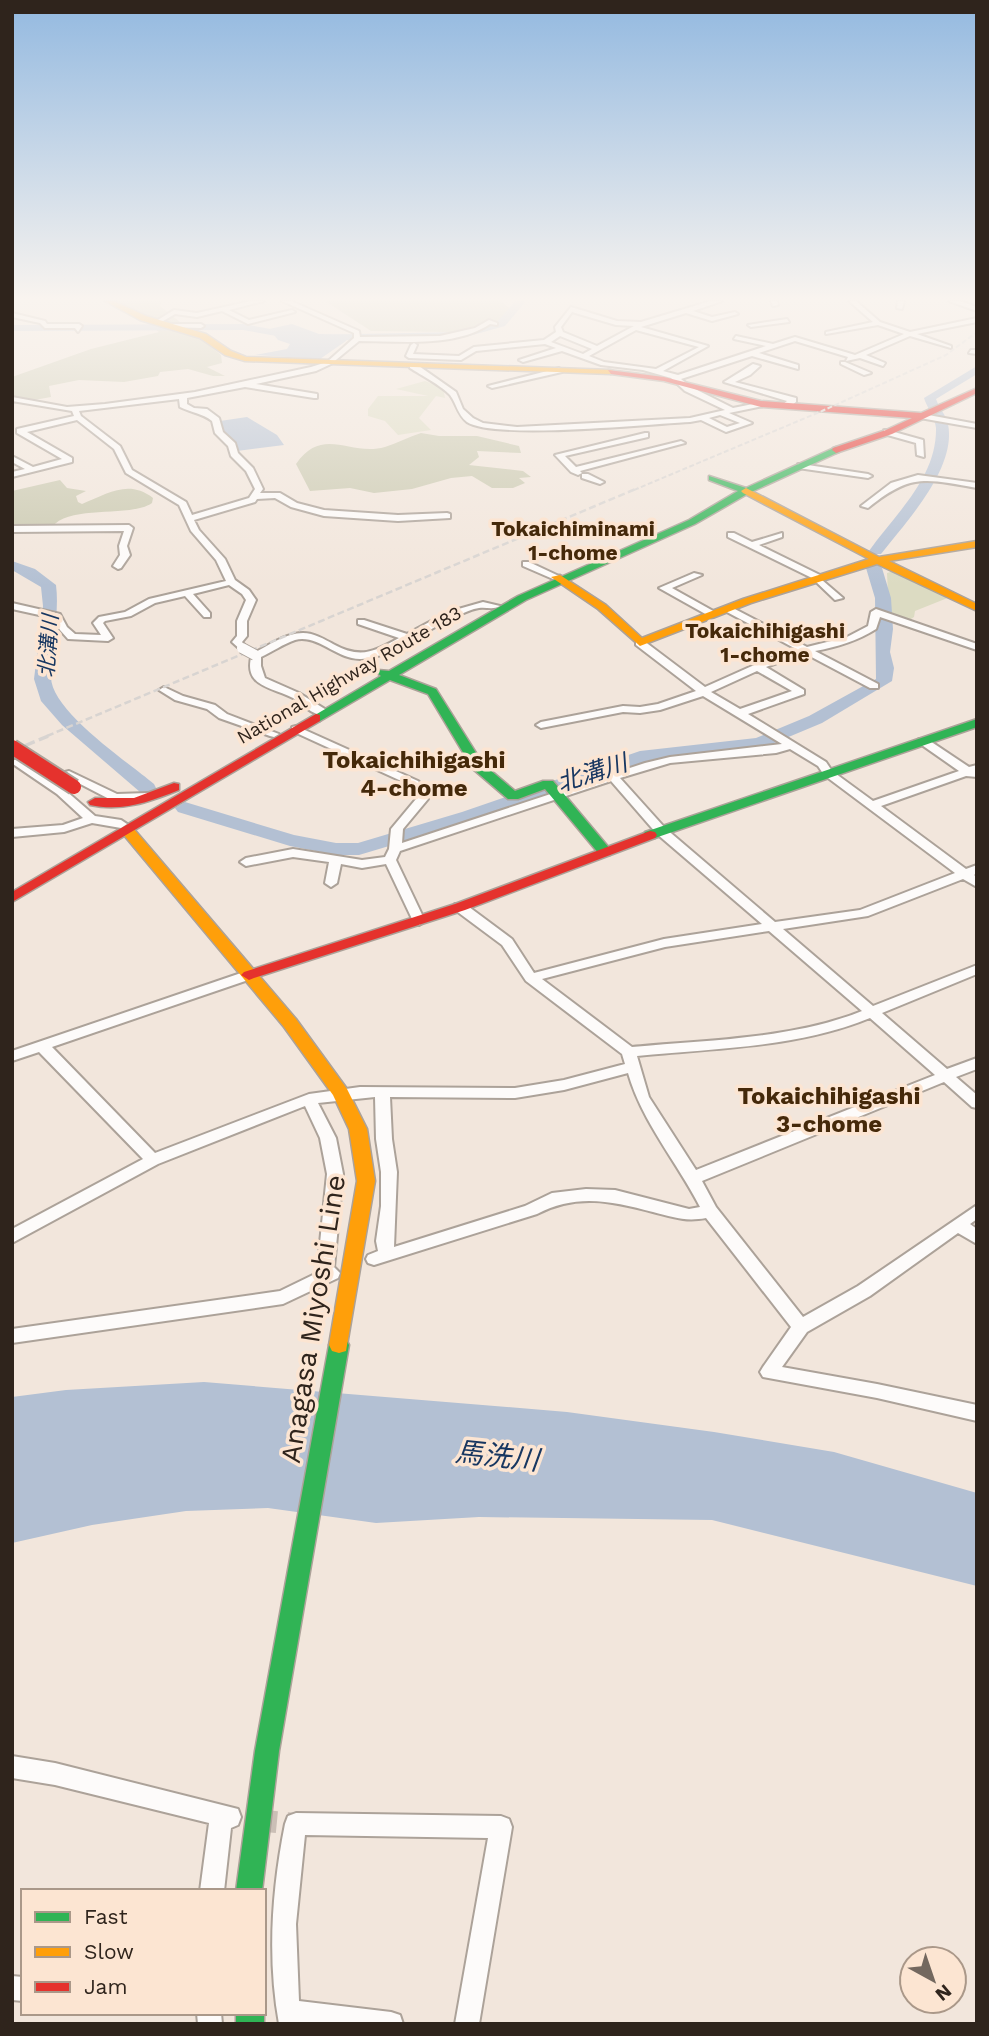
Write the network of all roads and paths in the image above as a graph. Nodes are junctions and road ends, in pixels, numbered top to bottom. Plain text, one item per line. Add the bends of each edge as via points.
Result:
1 (183, 396) joint
2 (454, 396) edge
3 (703, 396) edge
4 (724, 396) edge
5 (779, 396) edge
6 (967, 396) edge
7 (12, 399) edge
8 (760, 404) junction
9 (786, 405) junction
10 (730, 409) junction
11 (76, 413) junction
12 (720, 413) junction
13 (936, 415) junction
14 (704, 418) junction
15 (592, 425) junction
16 (977, 426) edge
17 (887, 432) junction
18 (645, 435) dead end
19 (613, 442) junction
20 (681, 443) dead end
21 (637, 454) junction
22 (921, 455) dead end
23 (12, 458) edge
24 (801, 466) junction
25 (32, 470) junction
26 (579, 473) junction
27 (12, 475) edge
28 (868, 477) dead end
29 (712, 478) dead end
30 (600, 482) dead end
31 (977, 486) edge
32 (746, 491) junction
33 (257, 496) junction
34 (866, 506) dead end
35 (447, 516) dead end
36 (191, 518) junction
37 (12, 529) edge
38 (731, 535) dead end
39 (779, 535) dead end
40 (977, 544) edge
41 (751, 545) junction
42 (878, 559) junction
43 (526, 564) dead end
44 (118, 566) dead end
45 (696, 576) dead end
46 (559, 578) junction
47 (817, 578) junction
48 (231, 582) junction
49 (187, 593) junction
50 (838, 598) dead end
51 (495, 606) junction
52 (13, 607) edge
53 (977, 608) edge
54 (728, 609) junction
55 (712, 614) junction
56 (207, 615) dead end
57 (361, 622) dead end
58 (406, 637) junction
59 (640, 643) junction
60 (977, 647) edge
61 (807, 650) junction
62 (256, 655) junction
63 (758, 667) junction
64 (386, 673) junction
65 (874, 686) dead end
66 (164, 690) dead end
67 (704, 692) junction
68 (319, 711) junction
69 (740, 713) junction
70 (977, 723) edge
71 (541, 725) dead end
72 (296, 729) junction
73 (274, 734) junction
74 (923, 741) junction
75 (792, 745) junction
76 (15, 748) edge
77 (974, 772) edge
78 (828, 773) junction
79 (611, 776) junction
80 (200, 777) junction
81 (156, 795) junction
82 (557, 795) junction
83 (95, 802) junction
84 (873, 805) junction
85 (91, 819) junction
86 (124, 828) junction
87 (661, 831) junction
88 (12, 833) edge
89 (606, 852) junction
90 (392, 854) junction
91 (335, 861) junction
92 (246, 862) dead end
93 (970, 872) edge
94 (331, 883) dead end
95 (977, 883) edge
96 (12, 888) edge
97 (12, 898) edge
98 (460, 907) junction
99 (419, 921) junction
100 (774, 928) junction
101 (977, 969) edge
102 (250, 975) junction
103 (530, 978) junction
104 (871, 1012) junction
105 (43, 1046) junction
106 (12, 1056) edge
107 (632, 1060) junction
108 (977, 1063) edge
109 (946, 1077) junction
110 (341, 1093) junction
111 (382, 1093) junction
112 (309, 1100) junction
113 (977, 1103) edge
114 (153, 1160) junction
115 (693, 1178) junction
116 (710, 1211) junction
117 (977, 1211) edge
118 (959, 1226) junction
119 (12, 1237) edge
120 (977, 1238) edge
121 (801, 1327) junction
122 (12, 1336) edge
123 (977, 1413) edge
124 (12, 1768) edge
125 (212, 1889) edge
126 (249, 1889) edge
127 (290, 2018) edge
128 (391, 2024) edge
129 (467, 2024) edge

1 - 11 street
1 - 33 street via 186,408 204,411 216,420 219,433 250,470 259,489
2 - 15 street via 460,410 481,425 522,429
3 - 10 street
4 - 8 main road
5 - 9 street via 793,400
6 - 13 main road, National Highway Route 183
7 - 11 street
8 - 9 main road
8 - 10 street
9 - 13 main road
10 - 12 street
11 - 25 street via 20,431 69,460
11 - 36 street via 117,448 130,471 183,505
12 - 14 street
12 - 14 street via 748,423 726,429
13 - 16 street
13 - 17 main road, National Highway Route 183
14 - 15 street
15 - 19 street via 597,435
17 - 22 street via 920,442
17 - 24 main road, National Highway Route 183
18 - 19 street
19 - 21 street
19 - 26 street via 559,455
20 - 21 street
21 - 26 street
23 - 25 street
24 - 28 street
24 - 32 main road, National Highway Route 183
25 - 27 street
26 - 30 street
29 - 32 main road
31 - 34 street via 928,477 902,479
32 - 42 main road
32 - 46 main road, National Highway Route 183 via 692,522
33 - 35 street via 277,495 324,513
33 - 36 street
36 - 48 street
37 - 44 street via 129,528 125,555
38 - 41 street
39 - 41 street
40 - 42 main road
41 - 47 street
42 - 47 main road
42 - 53 main road
43 - 46 street
45 - 55 street via 664,588
46 - 51 main road, National Highway Route 183
46 - 59 main road via 602,607
46 - 64 main road, National Highway Route 183
47 - 50 street
47 - 54 main road
48 - 49 street
48 - 62 street, bridge via 251,600 237,642
49 - 52 street via 102,619 98,622 108,638 72,637 57,616
49 - 56 street
51 - 58 street via 484,603
51 - 64 main road, National Highway Route 183
54 - 55 main road
54 - 61 street
55 - 59 main road
57 - 58 street
58 - 62 street via 371,655 348,657 311,637 296,637
59 - 67 street
60 - 61 street via 876,612 873,627 861,636
61 - 63 street
61 - 65 street
62 - 68 street via 257,673 265,684
63 - 67 street
63 - 69 street via 800,692
64 - 68 main road, National Highway Route 183
64 - 82 main road via 432,692 478,766 513,796 548,784
66 - 73 street via 175,699 218,709 223,716
67 - 69 street
67 - 71 street via 634,711 623,709
68 - 72 main road, National Highway Route 183
68 - 73 main road, National Highway Route 183
69 - 75 street
70 - 74 main road
72 - 86 main road, National Highway Route 183
72 - 90 street via 420,789 422,799 397,829
73 - 80 main road, National Highway Route 183
74 - 77 street
74 - 78 main road
75 - 78 street
75 - 79 street via 751,754 670,760
76 - 81 street via 33,753 115,798
76 - 83 main road, Anagasa Miyoshi Line, bridge
76 - 85 street
77 - 84 street
78 - 84 street
78 - 87 main road
79 - 82 street
79 - 87 street
80 - 81 main road
80 - 86 main road, National Highway Route 183
81 - 83 main road via 122,806
82 - 89 main road
82 - 90 street
83 - 86 main road, Anagasa Miyoshi Line
84 - 93 street
85 - 86 street
85 - 88 street via 64,828
86 - 96 main road, National Highway Route 183
86 - 97 main road, National Highway Route 183
86 - 102 main road, Anagasa Miyoshi Line
87 - 89 main road
87 - 100 street
89 - 98 main road
90 - 91 street via 362,864
90 - 99 street
91 - 92 street via 293,853
91 - 94 street
93 - 95 street
93 - 100 street via 863,913
98 - 99 main road
98 - 103 street via 507,942
99 - 102 main road
100 - 103 street via 664,943
100 - 104 street
101 - 104 street
102 - 105 street
102 - 110 main road, Anagasa Miyoshi Line
103 - 107 street
104 - 107 street via 836,1027 797,1035
104 - 109 street
105 - 106 street
105 - 114 street
107 - 111 street via 564,1085 515,1093
107 - 115 street via 642,1097
108 - 109 street
109 - 113 street
109 - 115 street
110 - 111 street
110 - 112 street
110 - 126 main road, Anagasa Miyoshi Line via 358,1129 366,1181 267,1751
111 - 116 street via 389,1206 380,1256 531,1210 552,1199 615,1196 689,1215
112 - 114 street
112 - 122 street via 328,1138 335,1174 328,1275 283,1297
114 - 119 street
115 - 116 street
116 - 121 street
117 - 118 street
118 - 120 street
118 - 121 street via 864,1292
121 - 123 street via 769,1372
124 - 125 street via 55,1773 225,1816
127 - 128 street
127 - 129 street via 285,1965 287,1872 296,1824 501,1828

